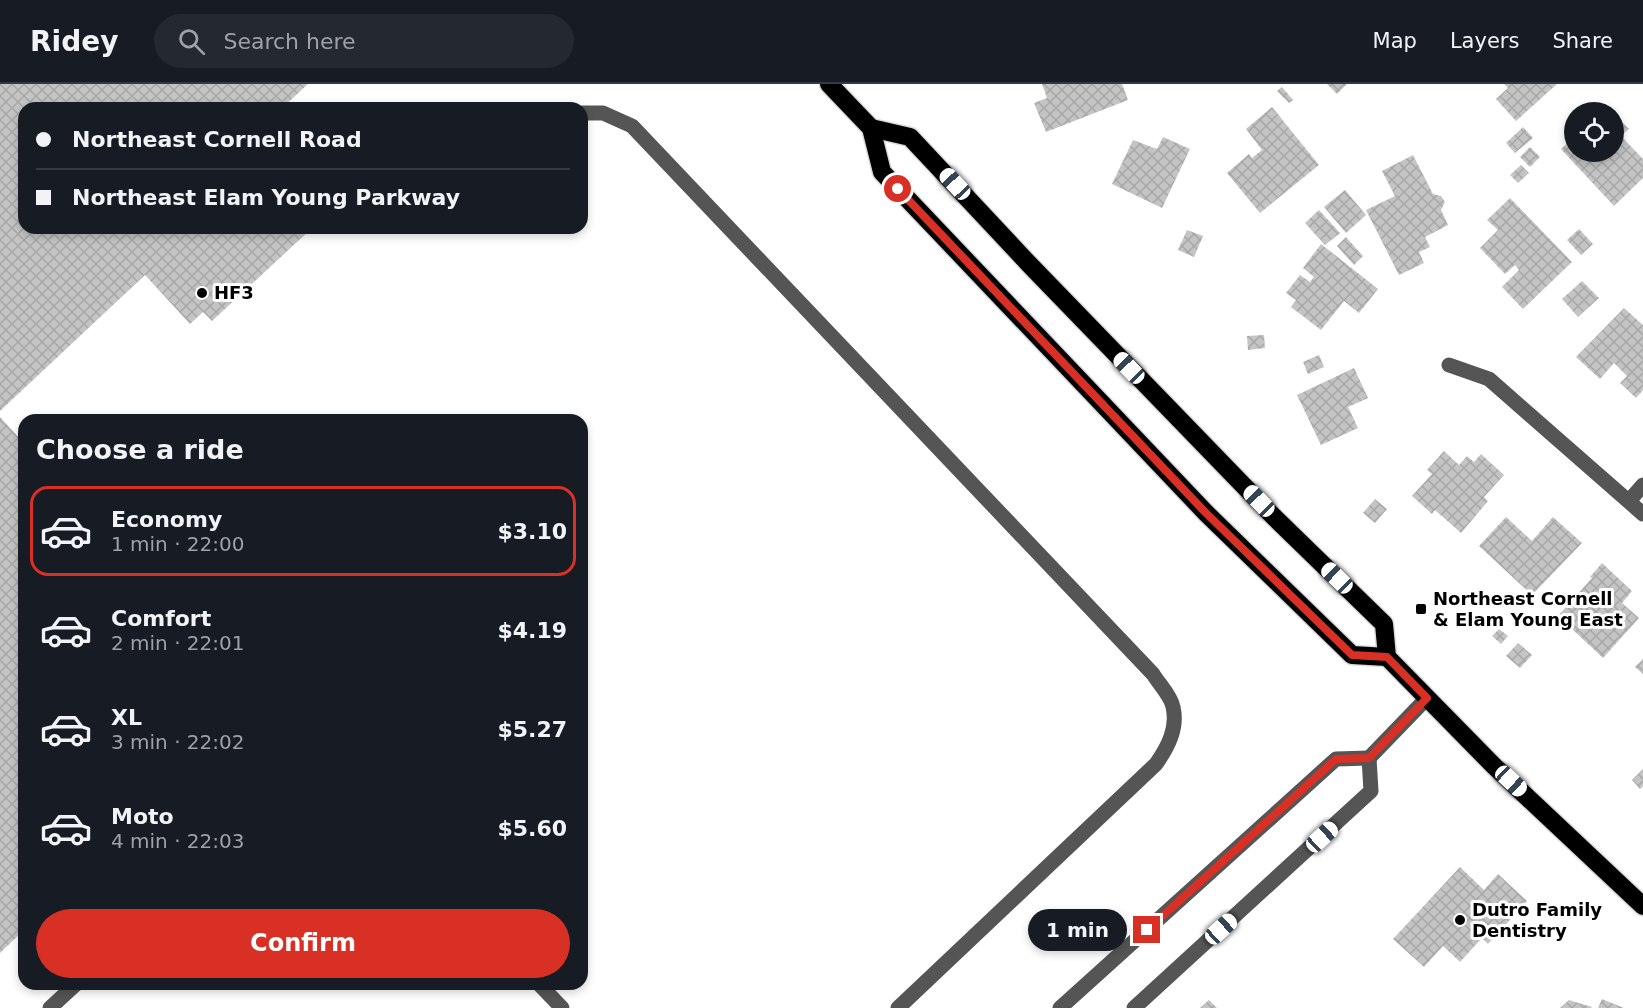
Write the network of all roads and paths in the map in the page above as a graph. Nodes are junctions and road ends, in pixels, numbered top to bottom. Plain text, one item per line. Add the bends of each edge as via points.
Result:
1 (830, 84) edge
2 (588, 112) edge
3 (872, 128) junction
4 (1449, 365) dead end
5 (1643, 485) edge
6 (1629, 501) junction
7 (1643, 514) edge
8 (1387, 657) junction
9 (1427, 698) junction
10 (1369, 758) junction
11 (1643, 906) edge
12 (70, 990) edge
13 (545, 990) edge
14 (50, 1008) edge
15 (562, 1008) edge
16 (898, 1008) edge
17 (1060, 1008) edge
18 (1134, 1008) edge

1 - 3 highway
2 - 16 street via 603,113 632,126 1153,674 1173,705 1174,726 1168,748 1156,764
3 - 8 highway via 910,137 1244,486 1384,624
3 - 8 highway via 882,172 1206,513 1352,655
4 - 6 street via 1489,379
5 - 6 street
6 - 7 street
8 - 9 highway
9 - 10 street
9 - 11 highway
10 - 17 street via 1336,759
10 - 18 street via 1371,791
12 - 14 street
13 - 15 street

